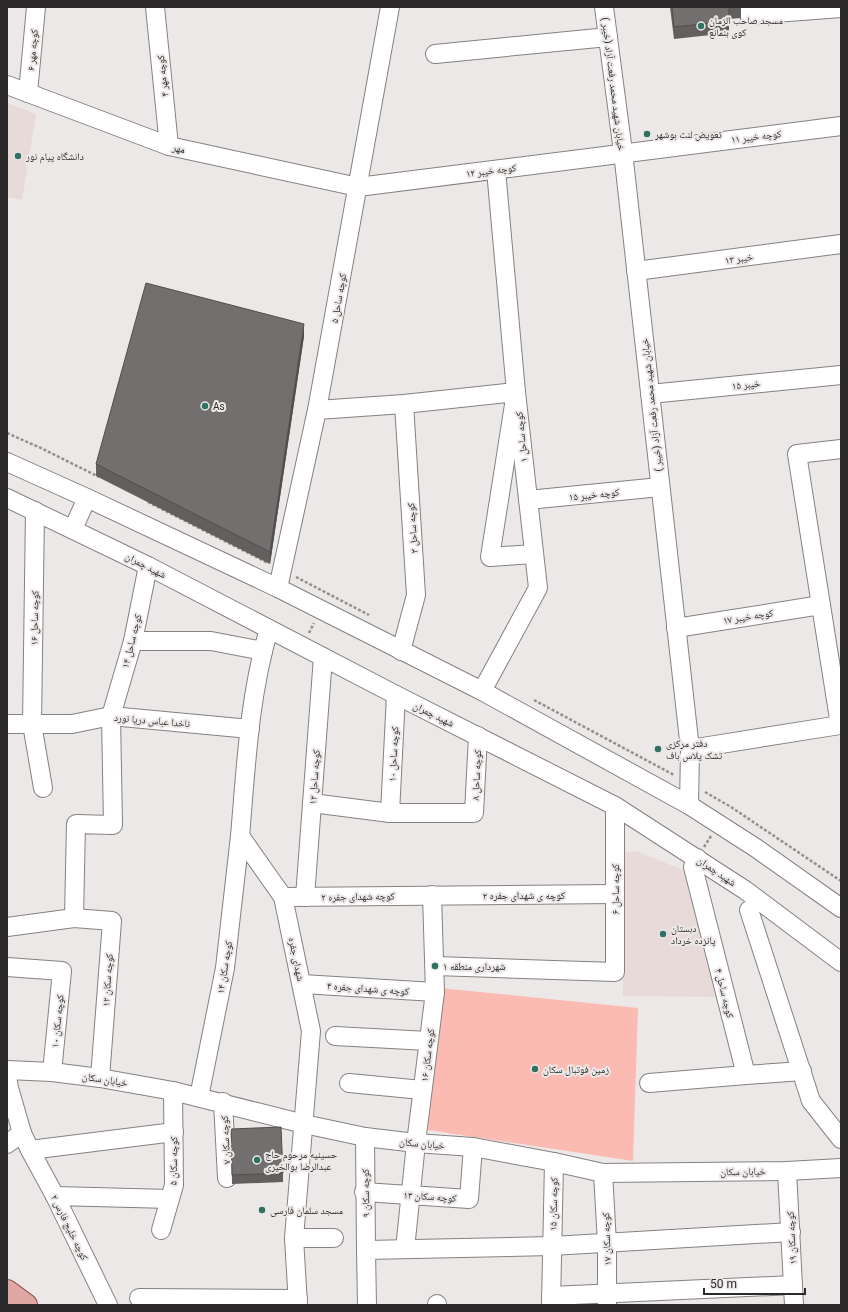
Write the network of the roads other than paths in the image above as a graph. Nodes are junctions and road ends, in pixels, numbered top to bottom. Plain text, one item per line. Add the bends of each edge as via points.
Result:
1 (36, 7) edge
2 (155, 7) edge
3 (390, 7) edge
4 (604, 7) edge
5 (748, 7) edge
6 (841, 8) edge
7 (608, 37) junction
8 (436, 54) dead end
9 (7, 85) edge
10 (28, 93) junction
11 (841, 126) edge
12 (169, 146) junction
13 (623, 152) junction
14 (496, 170) junction
15 (358, 187) junction
16 (841, 244) edge
17 (636, 271) junction
18 (841, 375) edge
19 (516, 392) junction
20 (650, 394) junction
21 (404, 404) junction
22 (317, 410) junction
23 (841, 449) edge
24 (7, 462) edge
25 (660, 487) junction
26 (7, 498) edge
27 (87, 498) junction
28 (528, 500) junction
29 (35, 511) junction
30 (73, 529) junction
31 (534, 554) junction
32 (148, 566) junction
33 (278, 588) junction
34 (821, 604) junction
35 (676, 628) junction
36 (269, 629) junction
37 (133, 641) junction
38 (263, 650) junction
39 (401, 650) junction
40 (323, 657) junction
41 (482, 691) junction
42 (396, 696) junction
43 (111, 716) junction
44 (7, 724) edge
45 (32, 724) junction
46 (250, 729) junction
47 (478, 736) junction
48 (690, 749) junction
49 (43, 788) dead end
50 (312, 803) junction
51 (689, 804) junction
52 (615, 806) junction
53 (390, 813) junction
54 (240, 836) junction
55 (697, 858) junction
56 (615, 894) junction
57 (432, 895) junction
58 (283, 897) junction
59 (305, 898) junction
60 (841, 908) edge
61 (749, 910) dead end
62 (74, 918) junction
63 (7, 927) edge
64 (841, 962) edge
65 (435, 966) junction
66 (7, 967) edge
67 (302, 984) junction
68 (434, 992) junction
69 (335, 1036) dead end
70 (428, 1041) junction
71 (7, 1070) edge
72 (802, 1071) junction
73 (52, 1072) junction
74 (746, 1075) junction
75 (100, 1078) junction
76 (349, 1083) dead end
77 (649, 1083) dead end
78 (8, 1084) edge
79 (422, 1090) junction
80 (173, 1091) junction
81 (199, 1097) junction
82 (223, 1102) junction
83 (304, 1124) junction
84 (174, 1132) junction
85 (22, 1133) junction
86 (364, 1136) junction
87 (841, 1139) edge
88 (416, 1143) junction
89 (7, 1144) edge
90 (473, 1147) junction
91 (30, 1150) junction
92 (554, 1162) junction
93 (841, 1168) edge
94 (787, 1171) junction
95 (603, 1173) junction
96 (227, 1178) dead end
97 (364, 1192) junction
98 (410, 1195) junction
99 (56, 1196) junction
100 (170, 1199) junction
101 (161, 1230) dead end
102 (791, 1232) junction
103 (294, 1238) junction
104 (334, 1238) dead end
105 (607, 1243) junction
106 (552, 1246) junction
107 (405, 1249) junction
108 (366, 1250) junction
109 (793, 1285) junction
110 (7, 1291) edge
111 (139, 1298) dead end
112 (607, 1299) edge
113 (551, 1300) edge
114 (298, 1302) edge
115 (26, 1305) edge
116 (108, 1305) edge
117 (367, 1305) edge
118 (794, 1305) edge

1 - 10 street, کوچه مهر ۶
2 - 12 street, کوچه مهر ۴
3 - 15 street, کوچه ساحل ۵
4 - 7 street, ( خیبر) خیابان شهید محمد رفعت آزاد
5 - 6 street via 749,15
7 - 8 street
7 - 13 street, ( خیبر) خیابان شهید محمد رفعت آزاد
9 - 10 street, مهر
10 - 12 street, مهر
11 - 13 street, کوچه خیبر ۱۱
12 - 15 street, مهر
13 - 14 street, کوچه خیبر ۱۲
13 - 17 street, ( خیبر) خیابان شهید محمد رفعت آزاد
14 - 15 street, کوچه خیبر ۱۲
14 - 19 street, کوچه ساحل ۱
15 - 22 street, کوچه ساحل ۵
16 - 17 street, خیبر ۱۳
17 - 20 street, ( خیبر) خیابان شهید محمد رفعت آزاد
18 - 20 street, خیبر ۱۵
19 - 21 street
19 - 28 street, کوچه ساحل ۱
19 - 31 street via 490,557
20 - 25 street, ( خیبر) خیابان شهید محمد رفعت آزاد
21 - 22 street
21 - 39 street, کوچه ساحل ۳ via 416,595
22 - 33 street, کوچه ساحل ۵
23 - 34 street via 797,454
24 - 27 street
25 - 28 street, کوچه خیبر ۱۵
25 - 35 street, ( خیبر) خیابان شهید محمد رفعت آزاد
26 - 29 street, شهید چمران
27 - 30 street
27 - 33 street
28 - 31 street, کوچه ساحل ۱
29 - 30 street, شهید چمران
29 - 45 street, کوچه ساحل ۱۶
30 - 32 street, شهید چمران
31 - 41 street, کوچه ساحل ۱ via 538,588
32 - 36 street, شهید چمران
32 - 37 street, کوچه ساحل ۱۴
33 - 39 street via 325,602
34 - 35 street, کوچه خیبر ۱۷
34 - 48 street via 840,725
35 - 48 street, ( خیبر) خیابان شهید محمد رفعت آزاد
36 - 38 street
36 - 40 street, شهید چمران
37 - 38 street via 211,641
37 - 43 street, کوچه ساحل ۱۴
38 - 46 street
39 - 41 street
40 - 42 street, شهید چمران
40 - 50 street, کوچه ساحل ۱۲
41 - 51 street
42 - 47 street, شهید چمران
42 - 53 street, کوچه ساحل ۱۰
43 - 45 street, ناخدا عباس دریا نورد via 72,724
43 - 46 street, ناخدا عباس دریا نورد
43 - 62 street, کوچه ساحل ۱۴ via 113,825 76,824
44 - 45 street, ناخدا عباس دریا نورد
45 - 49 street, کوچه ساحل ۱۶
46 - 54 street
47 - 52 street, شهید چمران
47 - 53 street, کوچه ساحل ۸ via 474,813
48 - 51 street, ( خیبر) خیابان شهید محمد رفعت آزاد
50 - 53 street
50 - 59 street, کوچه ساحل ۱۲
51 - 60 street
52 - 55 street, شهید چمران
52 - 56 street, کوچه ساحل ۶
54 - 58 street, شهدای جفره
54 - 81 street, کوچه سکان ۱۴ via 225,968
55 - 64 street, شهید چمران via 745,890
55 - 74 street, کوچه ساحل ۴ via 693,867
56 - 57 street, کوچه ی شهدای جفره ۲
56 - 65 street, کوچه ساحل ۶ via 615,972
57 - 59 street, کوچه شهدای جفره ۲
57 - 65 street, کوچه سکان ۱۶
58 - 59 street, کوچه شهدای جفره ۲
58 - 67 street, شهدای جفره
61 - 72 street
62 - 63 street
62 - 75 street, کوچه سکان ۱۲ via 112,921
65 - 68 street, کوچه سکان ۱۶
66 - 73 street, کوچه سکان ۱۰ via 62,971
67 - 68 street, کوچه ی شهدای جفره ۴
67 - 83 street, شهدای جفره via 311,1031
68 - 70 street, کوچه سکان ۱۶
69 - 70 street
70 - 79 street, کوچه سکان ۱۶
71 - 73 street, خیابان سکان
72 - 74 street
72 - 87 street via 810,1102
73 - 75 street, خیابان سکان
74 - 77 street
75 - 80 street, خیابان سکان
76 - 79 street
78 - 85 street, کوچه خلیج فارس ۲
79 - 88 street, کوچه سکان ۱۶
80 - 81 street, خیابان سکان
80 - 84 street, کوچه سکان ۵
81 - 82 street, خیابان سکان
82 - 83 street, خیابان سکان
82 - 96 street, کوچه سکان ۷
83 - 86 street, خیابان سکان
83 - 103 street, شهدای جفره
84 - 91 street
84 - 100 street, کوچه سکان ۵ via 174,1185
85 - 89 street
85 - 91 street, کوچه خلیج فارس ۲
86 - 88 street, خیابان سکان
86 - 97 street, کوچه سکان ۹
88 - 90 street, خیابان سکان
88 - 98 street, کوچه سکان ۱۶
90 - 92 street, خیابان سکان
90 - 98 street, کوچه سکان ۱۳ via 469,1199
91 - 99 street, کوچه خلیج فارس ۲
92 - 95 street, خیابان سکان
92 - 106 street, کوچه سکان ۱۵
93 - 94 street, خیابان سکان
94 - 95 street, خیابان سکان
94 - 102 street, کوچه سکان ۱۹
95 - 105 street, کوچه سکان ۱۷
97 - 98 street, کوچه سکان ۱۳
97 - 108 street, کوچه سکان ۹
98 - 107 street, کوچه سکان ۱۶
99 - 100 street
99 - 116 street, کوچه خلیج فارس ۲
100 - 101 street, کوچه سکان ۵
102 - 105 street
102 - 109 street, کوچه سکان ۱۹
103 - 104 street
103 - 114 street, شهدای جفره
105 - 106 street
105 - 112 street, کوچه سکان ۱۷
106 - 107 street
106 - 113 street, کوچه سکان ۱۵
107 - 108 street
108 - 117 street, کوچه سکان ۹
109 - 112 street
109 - 118 street, کوچه سکان ۱۹
110 - 115 main road
111 - 114 street
112 - 113 street

